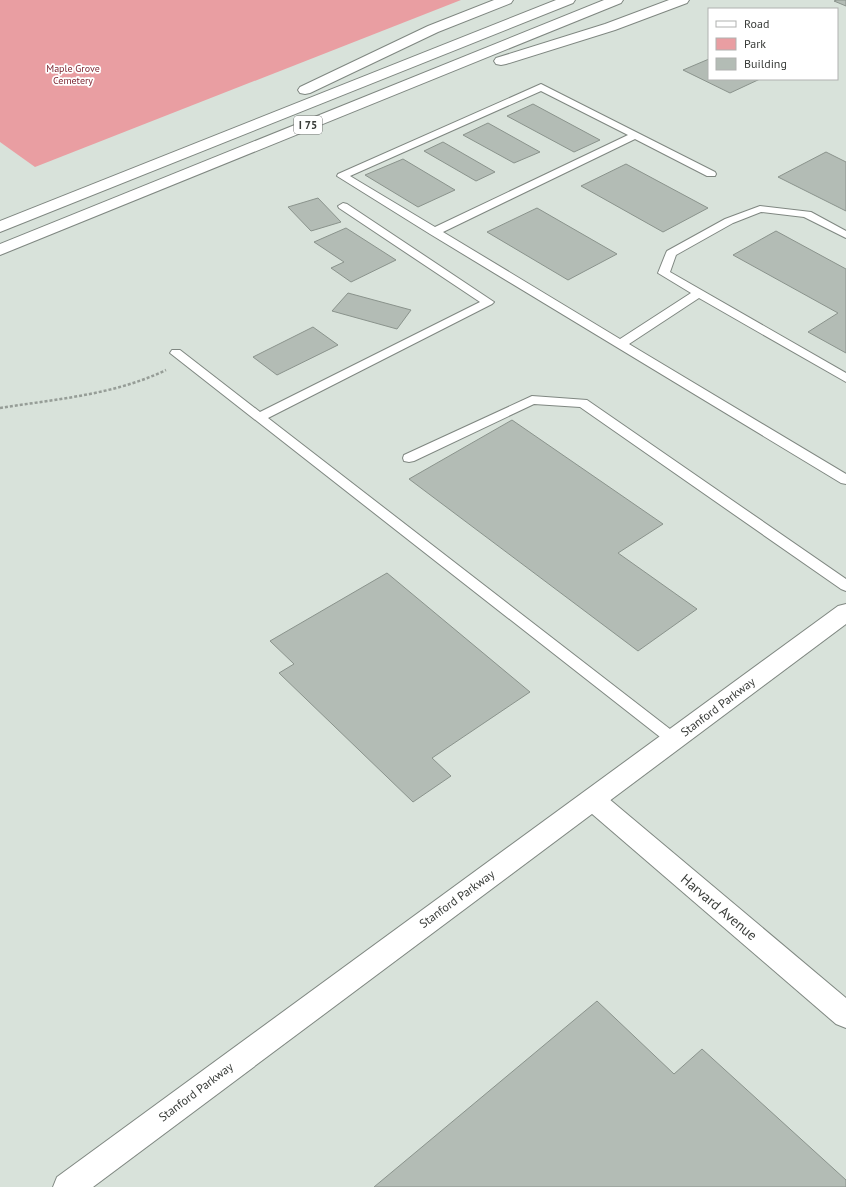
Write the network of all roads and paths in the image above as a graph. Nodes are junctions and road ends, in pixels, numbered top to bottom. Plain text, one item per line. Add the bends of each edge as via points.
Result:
1 (506, 0) edge
2 (568, 0) edge
3 (616, 0) edge
4 (682, 0) edge
5 (636, 136) junction
6 (232, 156) junction
7 (163, 161) junction
8 (711, 174) dead end
9 (343, 206) dead end
10 (0, 227) edge
11 (434, 232) junction
12 (846, 235) edge
13 (0, 250) edge
14 (699, 294) junction
15 (620, 344) junction
16 (181, 357) joint
17 (846, 378) edge
18 (0, 408) edge
19 (259, 418) junction
20 (409, 458) dead end
21 (846, 480) edge
22 (846, 586) edge
23 (846, 612) edge
24 (674, 740) junction
25 (593, 800) junction
26 (846, 1015) edge
27 (68, 1187) edge

1 - 7 main road via 433,30
2 - 7 main road, I 75
3 - 6 main road, I 75
4 - 6 main road via 610,27 449,77 323,126
5 - 8 lane
5 - 11 lane
5 - 11 lane via 541,87 342,176
6 - 13 main road, I 75
7 - 10 main road, I 75
9 - 19 lane via 488,302
11 - 15 lane
12 - 14 lane via 807,214 760,209 735,219 672,253 664,272
14 - 15 lane
14 - 17 lane
15 - 21 lane
16 - 18 path via 145,380 109,391
16 - 19 lane
19 - 24 lane
20 - 22 lane via 532,400 583,403
23 - 24 main road, Stanford Parkway
24 - 25 main road, Stanford Parkway
25 - 26 main road, Harvard Avenue
25 - 27 main road, Stanford Parkway

